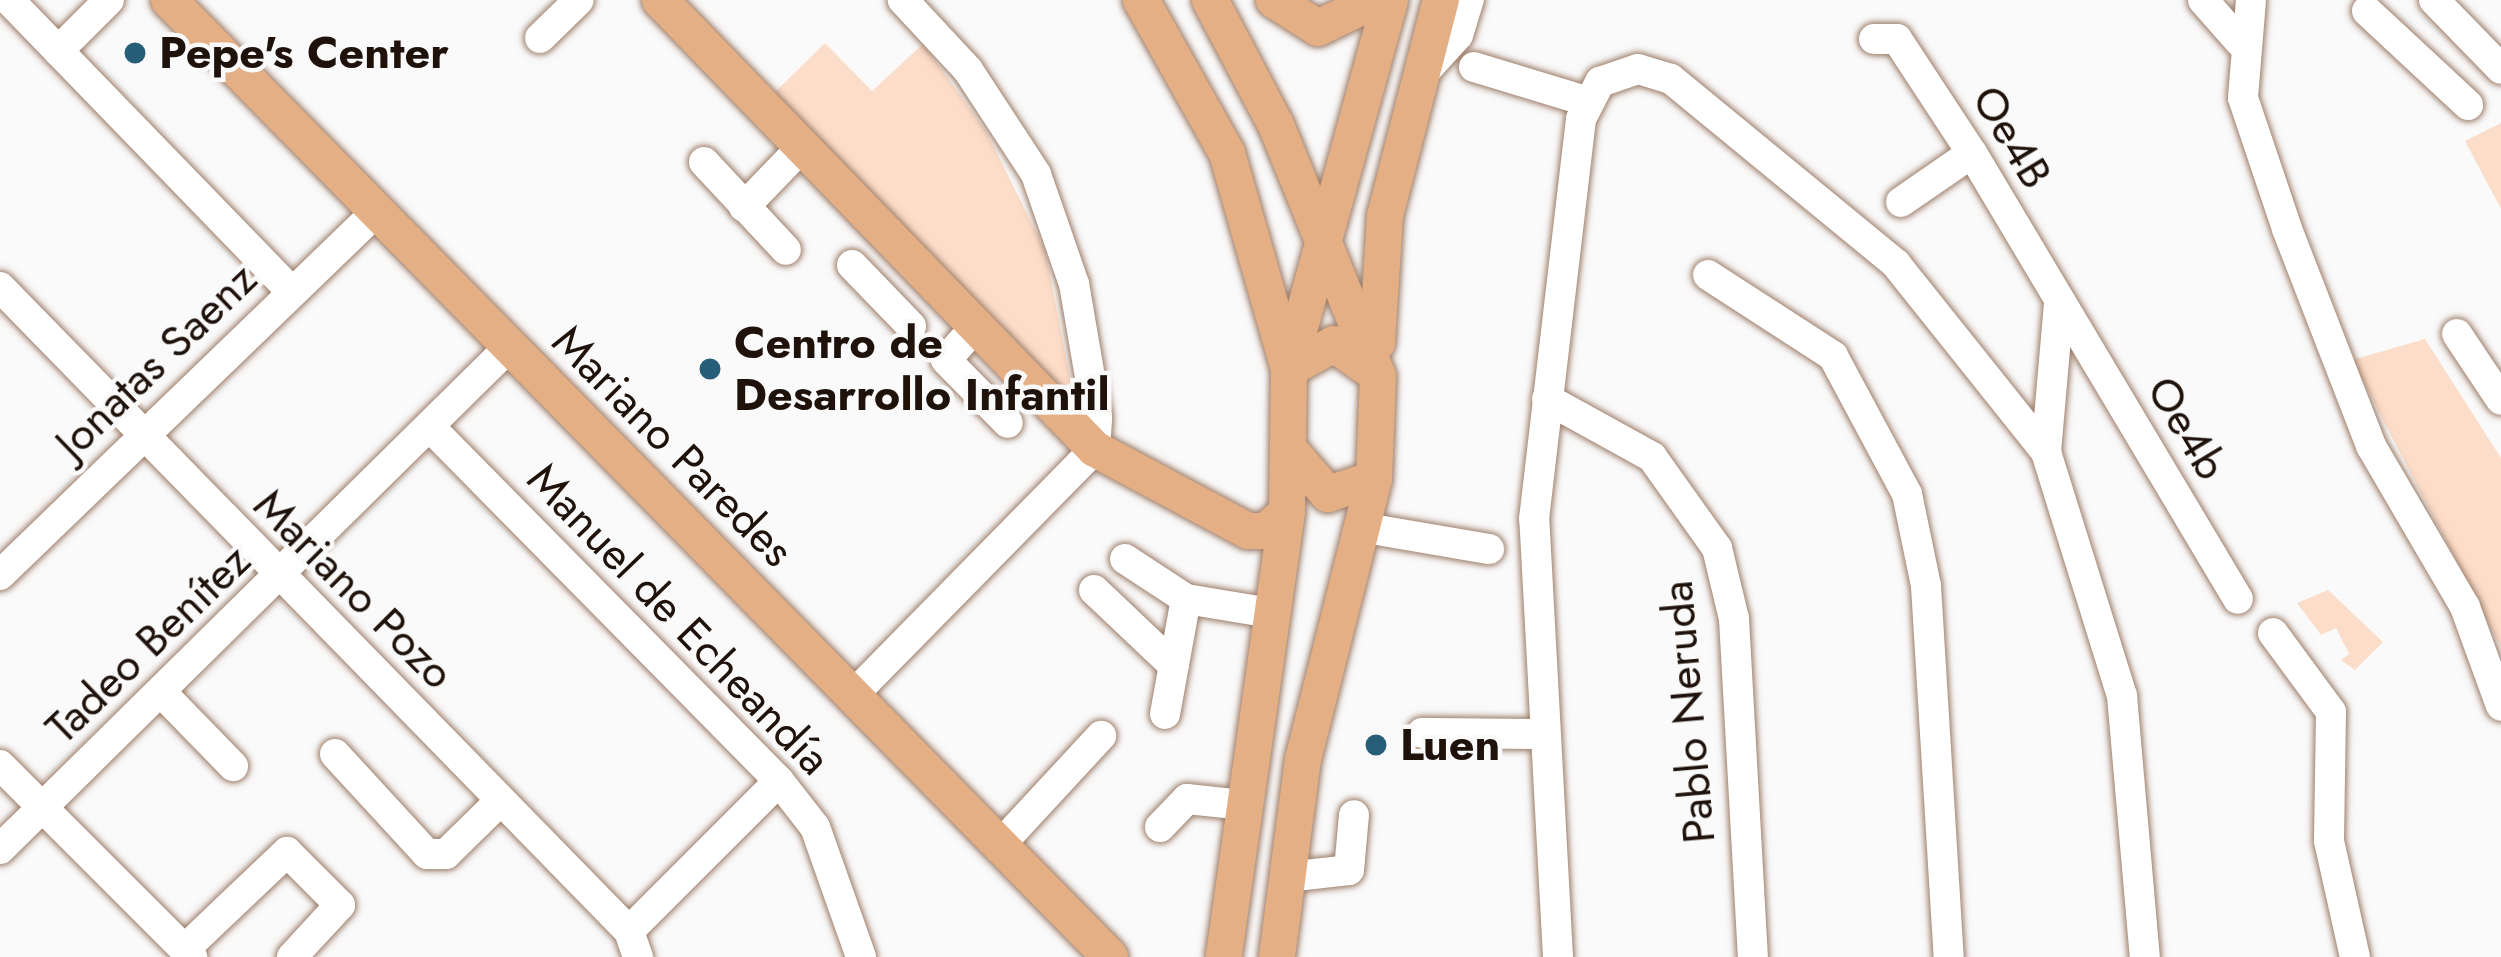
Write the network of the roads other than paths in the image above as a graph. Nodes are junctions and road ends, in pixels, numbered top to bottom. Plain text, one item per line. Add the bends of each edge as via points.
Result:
1 (9, 0) edge
2 (110, 0) edge
3 (169, 0) edge
4 (579, 0) edge
5 (660, 0) edge
6 (903, 0) edge
7 (1142, 0) edge
8 (1210, 0) edge
9 (1274, 0) edge
10 (1376, 0) edge
11 (1390, 0) edge
12 (1441, 0) edge
13 (1468, 0) edge
14 (2203, 0) edge
15 (2251, 0) edge
16 (2434, 0) edge
17 (2367, 11) dead end
18 (540, 38) dead end
19 (1874, 39) dead end
20 (2240, 41) junction
21 (58, 51) junction
22 (1474, 68) dead end
23 (2501, 69) edge
24 (1418, 80) junction
25 (1586, 101) junction
26 (2468, 105) dead end
27 (802, 148) junction
28 (1972, 153) junction
29 (704, 162) dead end
30 (1900, 202) dead end
31 (744, 207) junction
32 (376, 213) junction
33 (1325, 235) junction
34 (785, 250) dead end
35 (910, 260) junction
36 (852, 265) dead end
37 (1708, 275) dead end
38 (0, 287) edge
39 (292, 292) junction
40 (881, 292) junction
41 (2059, 303) junction
42 (911, 326) dead end
43 (976, 326) junction
44 (2457, 334) dead end
45 (508, 348) junction
46 (1288, 369) junction
47 (1378, 376) junction
48 (1547, 399) junction
49 (2501, 400) edge
50 (1008, 423) dead end
51 (431, 428) junction
52 (142, 436) junction
53 (1095, 449) junction
54 (2046, 452) junction
55 (1292, 453) junction
56 (1374, 479) junction
57 (1287, 512) junction
58 (1360, 527) junction
59 (1489, 548) dead end
60 (1125, 559) dead end
61 (0, 575) edge
62 (279, 580) junction
63 (1094, 590) dead end
64 (1186, 599) junction
65 (2238, 599) dead end
66 (1271, 613) junction
67 (2272, 633) dead end
68 (1174, 666) junction
69 (162, 693) junction
70 (853, 695) junction
71 (2501, 706) edge
72 (1165, 714) dead end
73 (1422, 733) dead end
74 (1544, 734) junction
75 (1101, 736) dead end
76 (335, 754) dead end
77 (0, 765) edge
78 (232, 766) dead end
79 (779, 781) junction
80 (500, 801) junction
81 (1243, 806) junction
82 (43, 808) junction
83 (1354, 814) dead end
84 (1160, 827) dead end
85 (1000, 845) junction
86 (0, 849) edge
87 (1287, 877) junction
88 (633, 944) edge
89 (189, 953) edge
90 (292, 957) edge
91 (861, 957) edge
92 (1111, 957) edge
93 (1224, 957) edge
94 (1277, 957) edge
95 (1558, 957) edge
96 (1753, 957) edge
97 (1949, 957) edge
98 (2145, 957) edge
99 (2355, 957) edge

1 - 21 street
2 - 21 street
3 - 32 main road, Mariano Paredes
4 - 18 street
5 - 27 main road
6 - 53 street via 968,70 1036,174 1081,311
7 - 46 main road via 1227,153
8 - 33 main road
9 - 10 main road via 1318,28
11 - 33 main road
12 - 24 main road
13 - 24 street via 1458,35
14 - 20 street
15 - 20 street
16 - 23 street
17 - 26 street
19 - 28 street, Oe4B via 1897,39
20 - 71 street via 2243,98 2341,375 2465,607
21 - 39 street
22 - 25 street
24 - 47 main road via 1380,255
25 - 48 street
25 - 54 street via 1624,71 1671,79 1896,264
27 - 31 street
27 - 35 main road
28 - 30 street
28 - 41 street, Oe4B
29 - 31 street
31 - 34 street
32 - 39 street, Jonatas Saenz
32 - 45 main road, Mariano Paredes
33 - 46 main road
33 - 47 main road
35 - 40 street
35 - 43 main road
36 - 40 street
37 - 97 street via 1833,356 1907,494 1926,586
38 - 52 street, Mariano Pozo
39 - 52 street, Jonatas Saenz
40 - 42 street
41 - 54 street
41 - 65 street, Oe4b
43 - 50 street via 946,360
43 - 53 main road
44 - 49 street
45 - 51 street, Tadeo Benítez
45 - 70 main road, Mariano Paredes
46 - 47 main road via 1334,344
46 - 55 main road
47 - 56 main road
48 - 74 street via 1534,519
48 - 96 street, Pablo Neruda via 1652,457 1717,548 1734,620
51 - 62 street, Tadeo Benítez
51 - 79 street, Manuel de Echeandía
52 - 61 street, Jonatas Saenz
52 - 62 street, Mariano Pozo
53 - 57 main road via 1248,531
53 - 70 street
54 - 98 street via 2122,696
55 - 56 main road via 1328,494
55 - 57 main road
56 - 58 main road
57 - 66 main road
58 - 59 street
58 - 87 main road via 1326,646
60 - 64 street
62 - 69 street, Tadeo Benítez
62 - 80 street, Mariano Pozo
63 - 68 street
64 - 66 street
64 - 68 street
66 - 81 main road
67 - 99 street via 2331,712 2329,841
68 - 72 street
69 - 78 street
69 - 82 street, Tadeo Benítez
70 - 85 main road, Mariano Paredes
73 - 74 street
74 - 95 street
75 - 85 street
76 - 80 street via 427,854 446,854
77 - 82 street
79 - 88 street
79 - 91 street, Manuel de Echeandía via 815,826
80 - 88 street, Mariano Pozo
81 - 84 street via 1187,800
81 - 93 main road
82 - 86 street, Tadeo Benítez
82 - 89 street
83 - 87 street via 1349,870
85 - 92 main road, Mariano Paredes
87 - 94 main road
89 - 90 street via 287,852 340,905

